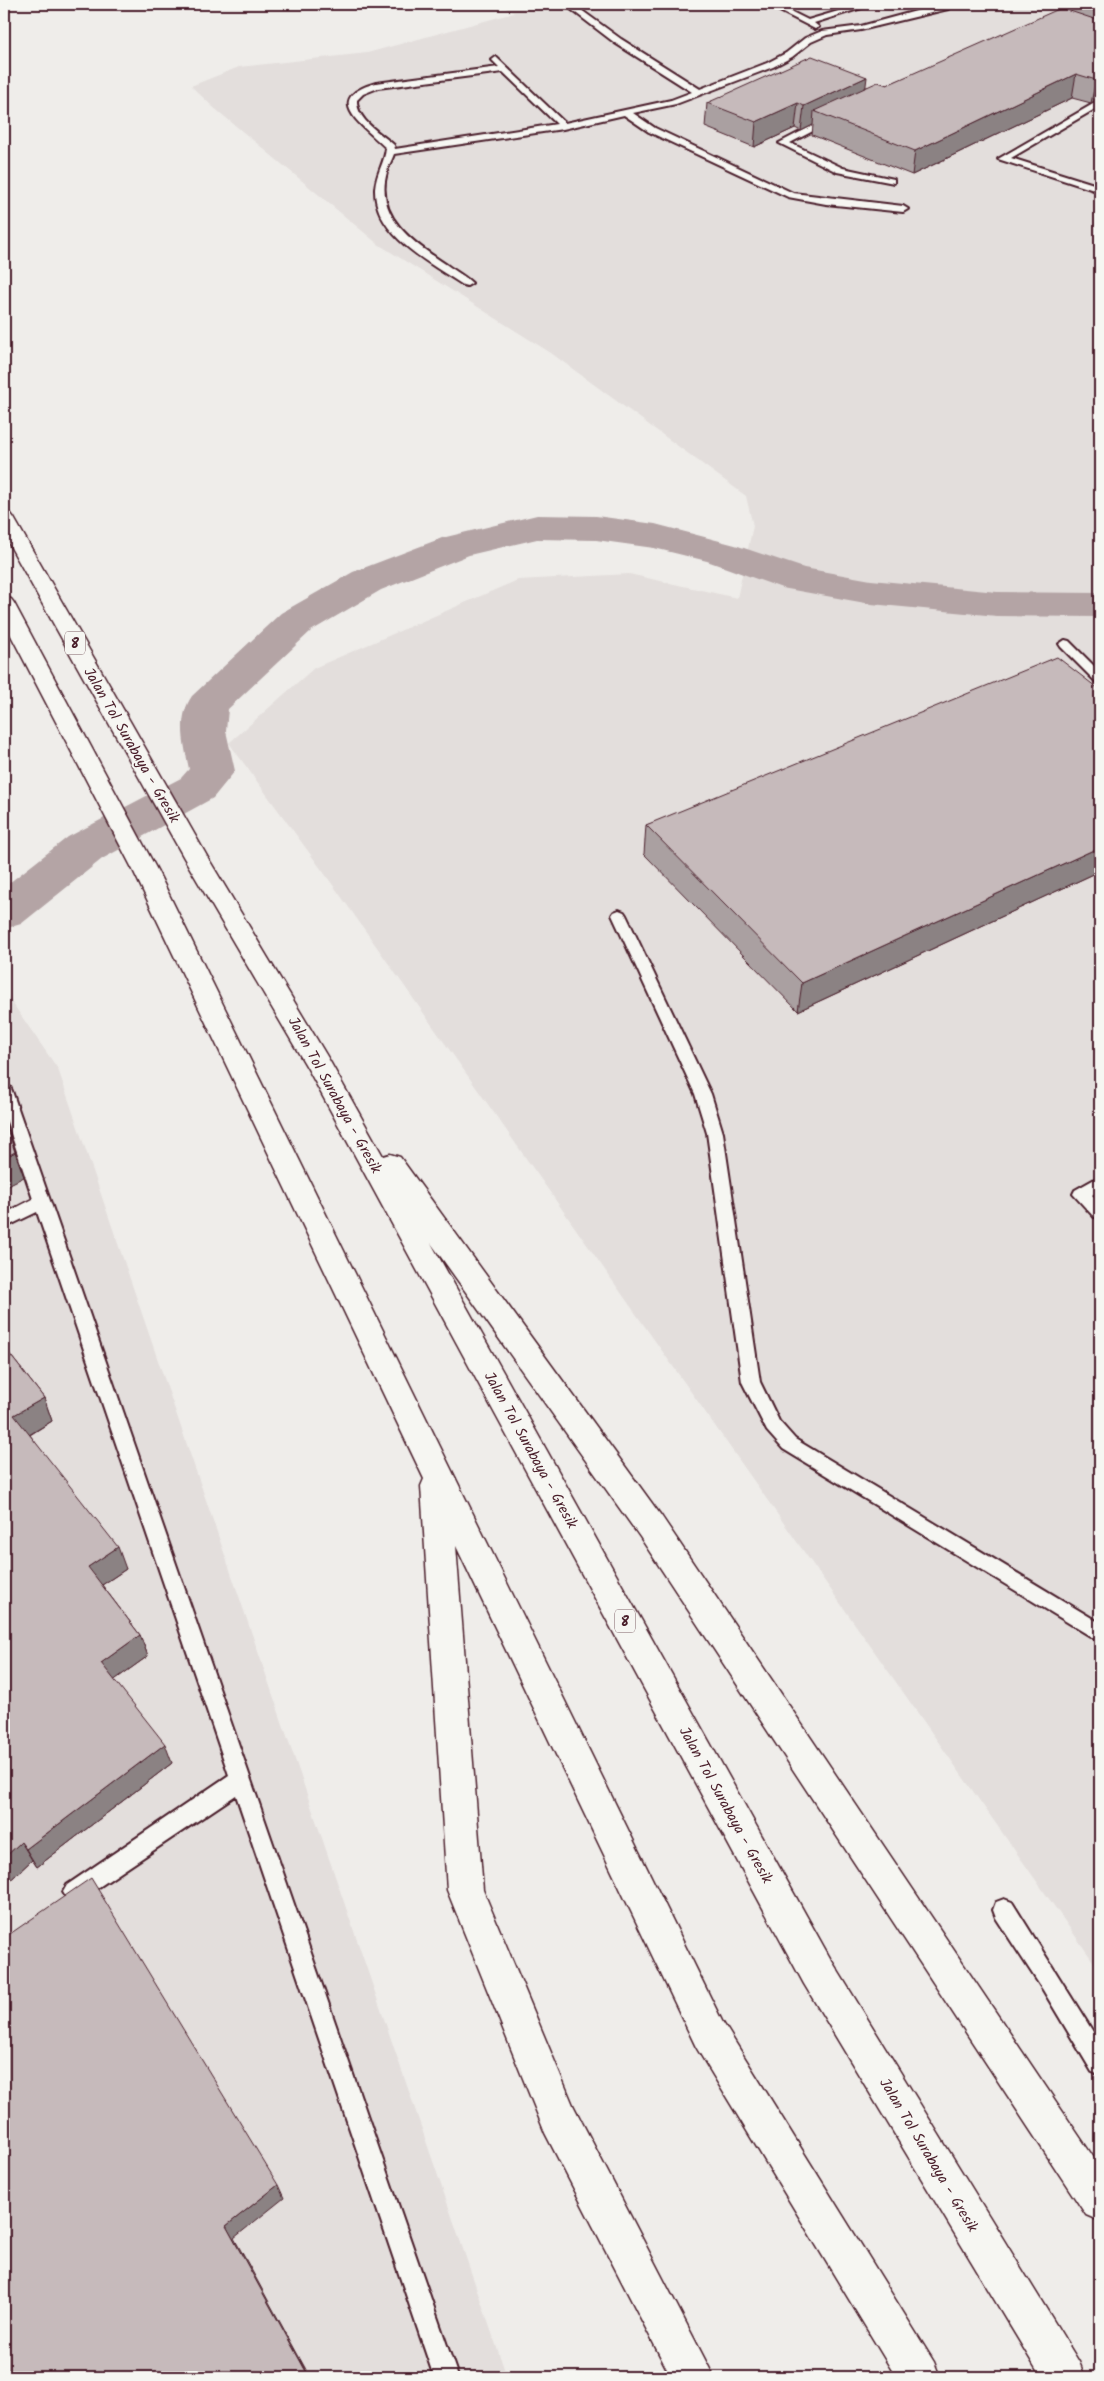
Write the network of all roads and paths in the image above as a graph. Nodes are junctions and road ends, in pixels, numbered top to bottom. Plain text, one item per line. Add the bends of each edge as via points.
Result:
1 (568, 4) edge
2 (770, 4) edge
3 (870, 4) edge
4 (946, 4) edge
5 (1082, 4) edge
6 (1071, 9) junction
7 (1085, 13) dead end
8 (1044, 21) junction
9 (806, 23) junction
10 (1035, 25) edge
11 (1060, 27) edge
12 (826, 33) junction
13 (496, 60) dead end
14 (505, 69) junction
15 (699, 92) junction
16 (1100, 103) edge
17 (628, 113) junction
18 (837, 117) edge
19 (563, 126) junction
20 (391, 152) junction
21 (891, 181) dead end
22 (1100, 189) edge
23 (903, 209) dead end
24 (467, 283) dead end
25 (4, 518) edge
26 (4, 603) edge
27 (1065, 644) dead end
28 (1100, 679) edge
29 (619, 915) dead end
30 (319, 1065) junction
31 (4, 1091) edge
32 (1100, 1182) edge
33 (41, 1202) junction
34 (1100, 1212) edge
35 (4, 1222) edge
36 (435, 1472) junction
37 (1100, 1633) edge
38 (240, 1780) junction
39 (61, 1901) edge
40 (1004, 1910) dead end
41 (1100, 2064) edge
42 (1100, 2201) edge
43 (446, 2377) edge
44 (693, 2377) edge
45 (919, 2377) edge
46 (1064, 2377) edge

1 - 15 lane via 618,41
2 - 9 lane
3 - 9 lane
4 - 12 lane via 945,7 861,28
5 - 6 lane
6 - 7 lane
6 - 8 lane
8 - 10 lane
8 - 11 lane
9 - 12 lane
12 - 15 lane via 808,40 770,65
13 - 14 lane
14 - 19 lane
14 - 20 lane via 376,86 359,92 353,106 358,118 388,144
15 - 17 lane
16 - 22 lane via 1003,159
17 - 19 lane
17 - 23 lane via 652,130 791,195
18 - 21 lane via 783,142 840,170
19 - 20 lane
20 - 24 lane via 382,173 380,202 384,216 410,242
25 - 30 highway, Jalan Tol Surabaya - Gresik / 8 via 196,858
26 - 36 highway via 145,870
27 - 28 lane
29 - 37 lane via 703,1094 715,1133 751,1382 773,1426 789,1444
30 - 42 highway via 651,1527
30 - 46 highway, Jalan Tol Surabaya - Gresik / 8 via 817,1971
31 - 33 lane
32 - 34 lane via 1081,1194
33 - 35 lane
33 - 38 lane
36 - 44 highway via 465,1890 559,2119
36 - 45 highway via 709,2034
38 - 39 lane
38 - 43 lane
40 - 41 lane via 1052,1982

